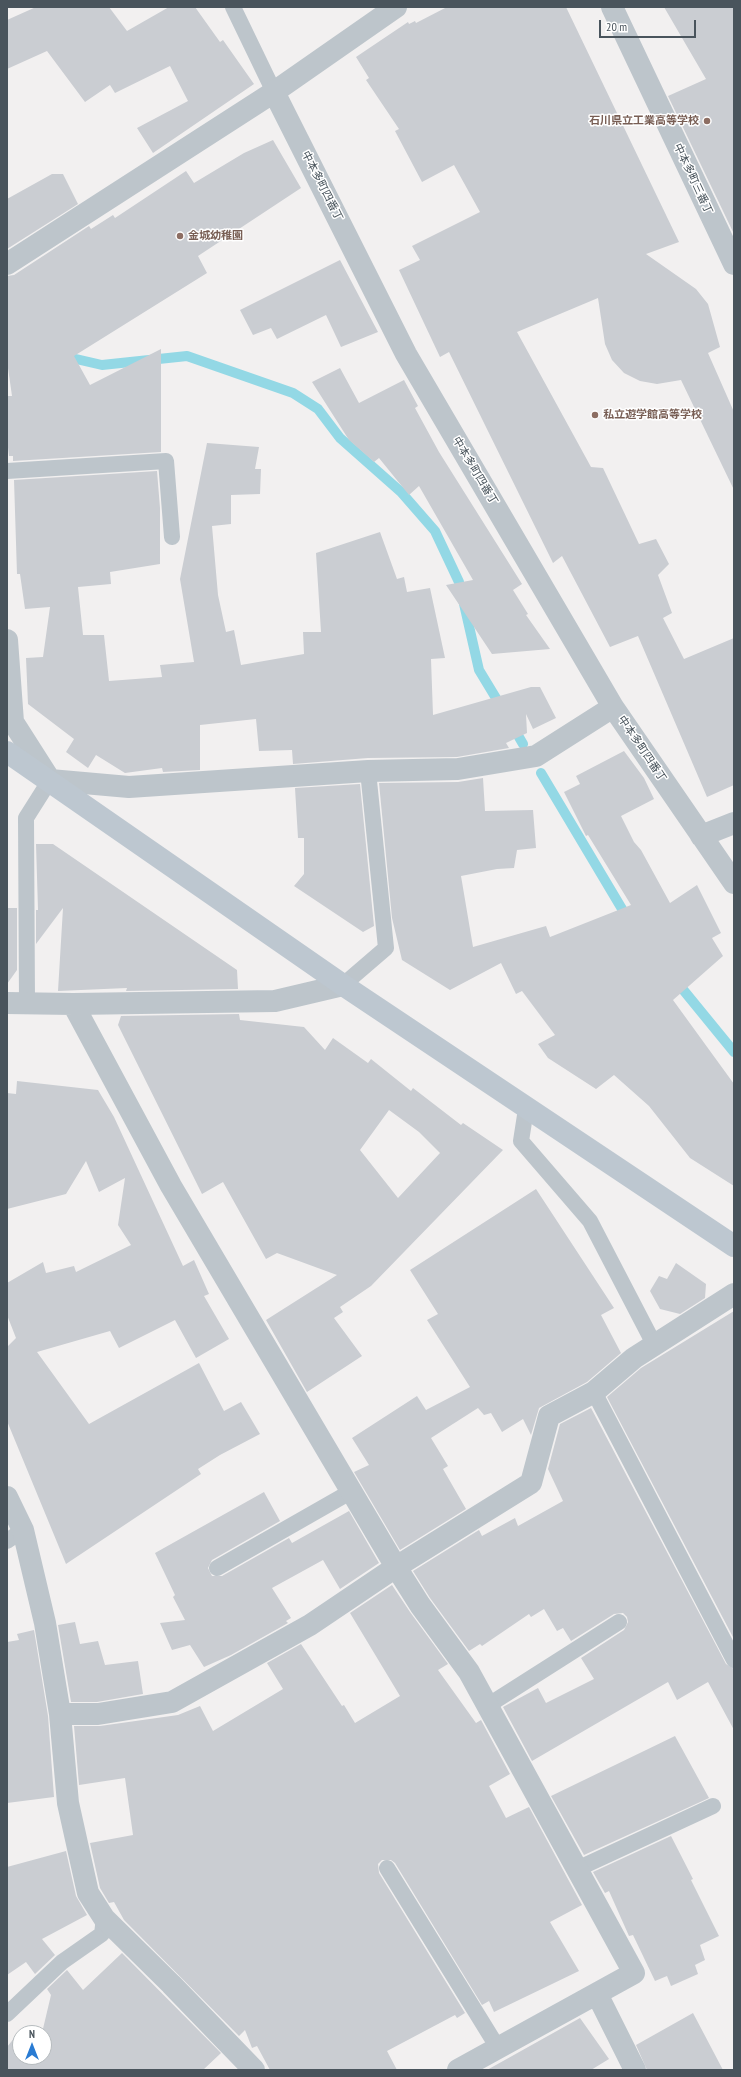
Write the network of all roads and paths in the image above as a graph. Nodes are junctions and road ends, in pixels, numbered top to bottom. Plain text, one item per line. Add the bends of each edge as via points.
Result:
1 (233, 7) edge
2 (396, 7) edge
3 (612, 7) edge
4 (274, 92) junction
5 (7, 264) edge
6 (734, 264) edge
7 (7, 471) edge
8 (172, 537) dead end
9 (7, 640) edge
10 (613, 707) junction
11 (7, 752) edge
12 (368, 771) junction
13 (50, 780) junction
14 (734, 823) edge
15 (701, 836) junction
16 (734, 883) edge
17 (343, 985) junction
18 (17, 1002) edge
19 (73, 1004) junction
20 (526, 1109) junction
21 (734, 1246) edge
22 (734, 1294) edge
23 (655, 1346) junction
24 (594, 1392) junction
25 (352, 1491) junction
26 (7, 1497) edge
27 (15, 1535) edge
28 (396, 1567) junction
29 (217, 1568) dead end
30 (619, 1622) dead end
31 (734, 1660) edge
32 (487, 1706) junction
33 (60, 1714) junction
34 (713, 1806) dead end
35 (387, 1868) dead end
36 (578, 1869) junction
37 (104, 1918) junction
38 (597, 1994) junction
39 (7, 2014) edge
40 (498, 2048) junction
41 (254, 2070) edge
42 (458, 2070) edge
43 (635, 2070) edge

1 - 4 lane
2 - 4 street
3 - 6 street, 中本多町三番丁
4 - 5 street
4 - 10 street, 中本多町四番丁 via 406,354
7 - 8 lane via 166,461
9 - 13 street via 12,722
10 - 12 street via 536,756 458,768
10 - 15 street, 中本多町四番丁
11 - 13 street
12 - 13 street via 129,787
12 - 17 lane via 386,948
13 - 17 street
13 - 18 lane via 26,818
14 - 15 street
15 - 16 street, 中本多町四番丁
17 - 19 street via 275,1001
17 - 20 street
18 - 19 street
19 - 25 street via 171,1186
20 - 21 street
20 - 23 lane via 521,1141 590,1221
22 - 23 street
23 - 24 street via 634,1358
24 - 28 street via 549,1416 531,1483
24 - 31 lane
25 - 28 street
25 - 29 lane
26 - 27 street
27 - 33 street via 45,1623
28 - 32 street via 469,1672
28 - 33 street via 310,1625 172,1702 98,1714
30 - 32 lane
32 - 36 street
33 - 37 street via 68,1803 88,1893
34 - 36 lane
35 - 40 lane
36 - 38 street via 634,1973
37 - 39 lane via 102,1934 62,1962
37 - 41 street via 172,1984
38 - 40 street
38 - 43 street
40 - 42 street

